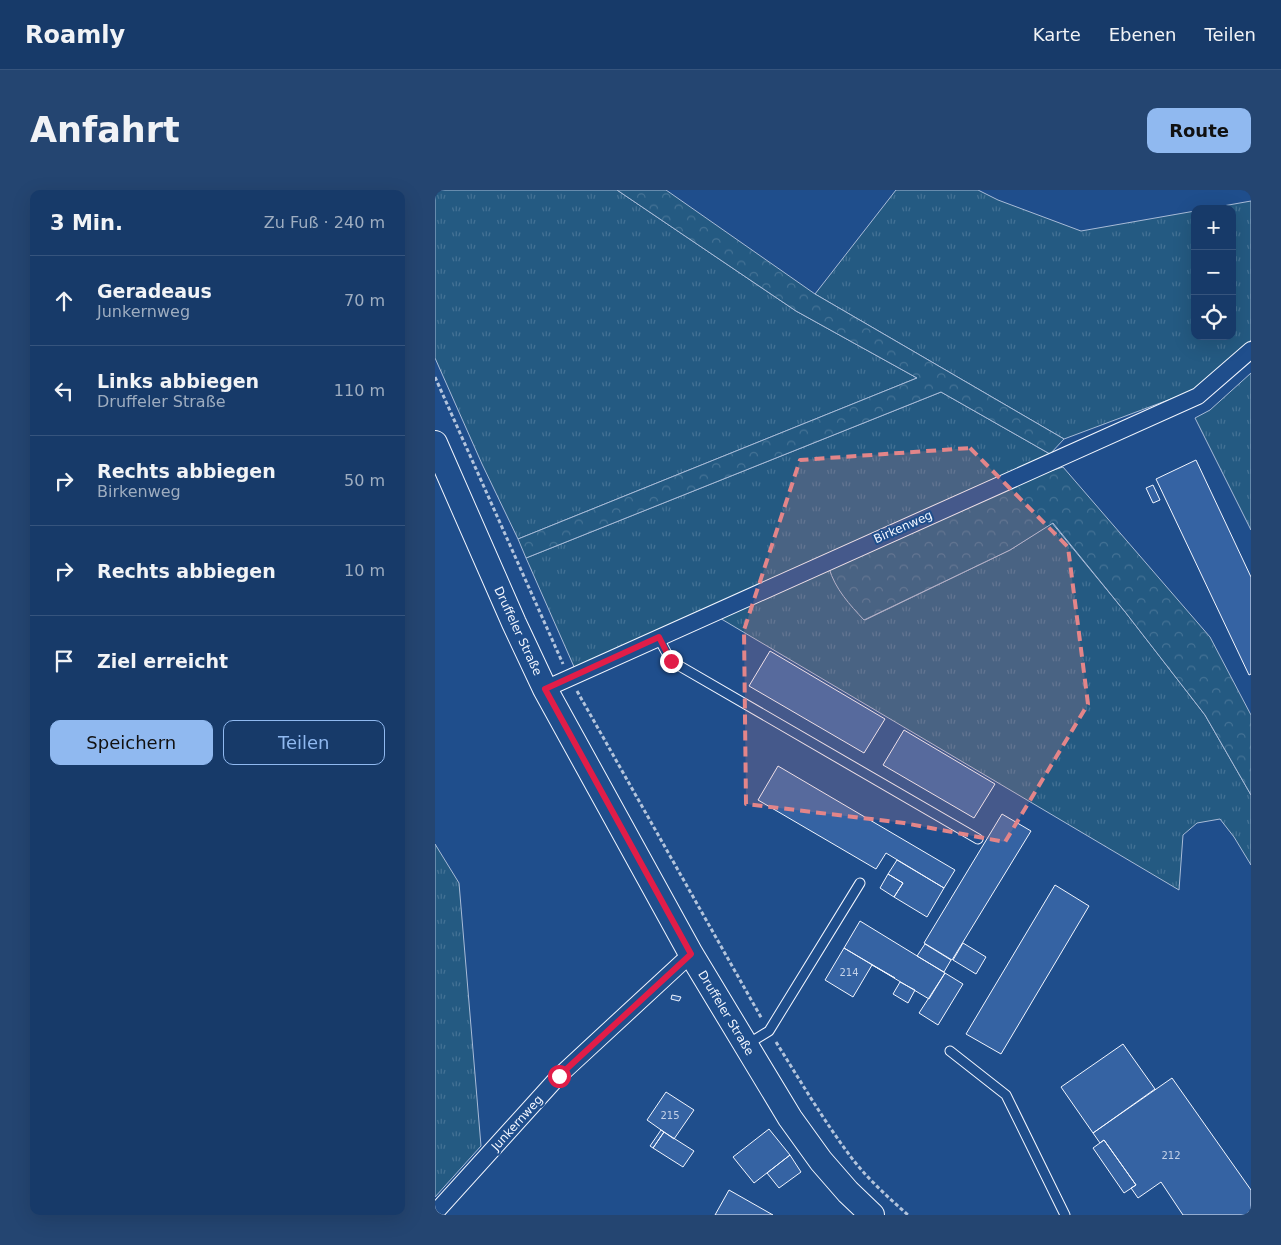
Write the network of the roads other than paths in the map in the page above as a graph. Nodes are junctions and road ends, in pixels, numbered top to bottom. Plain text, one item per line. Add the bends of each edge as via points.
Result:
1 (1251, 350) edge
2 (435, 443) edge
3 (659, 637) junction
4 (545, 689) junction
5 (979, 839) dead end
6 (859, 883) dead end
7 (691, 954) junction
8 (745, 1045) junction
9 (949, 1051) dead end
10 (435, 1214) edge
11 (872, 1215) edge
12 (1065, 1215) edge

1 - 3 street, Birkenweg via 1198,396
2 - 4 street, Druffeler Straße
3 - 4 street, Birkenweg
3 - 5 lane via 671,661
4 - 7 street, Druffeler Straße
6 - 8 lane via 769,1031
7 - 8 street, Druffeler Straße
7 - 10 street, Junkernweg via 559,1076
8 - 11 street, Druffeler Straße via 821,1161
9 - 12 lane via 1006,1095

